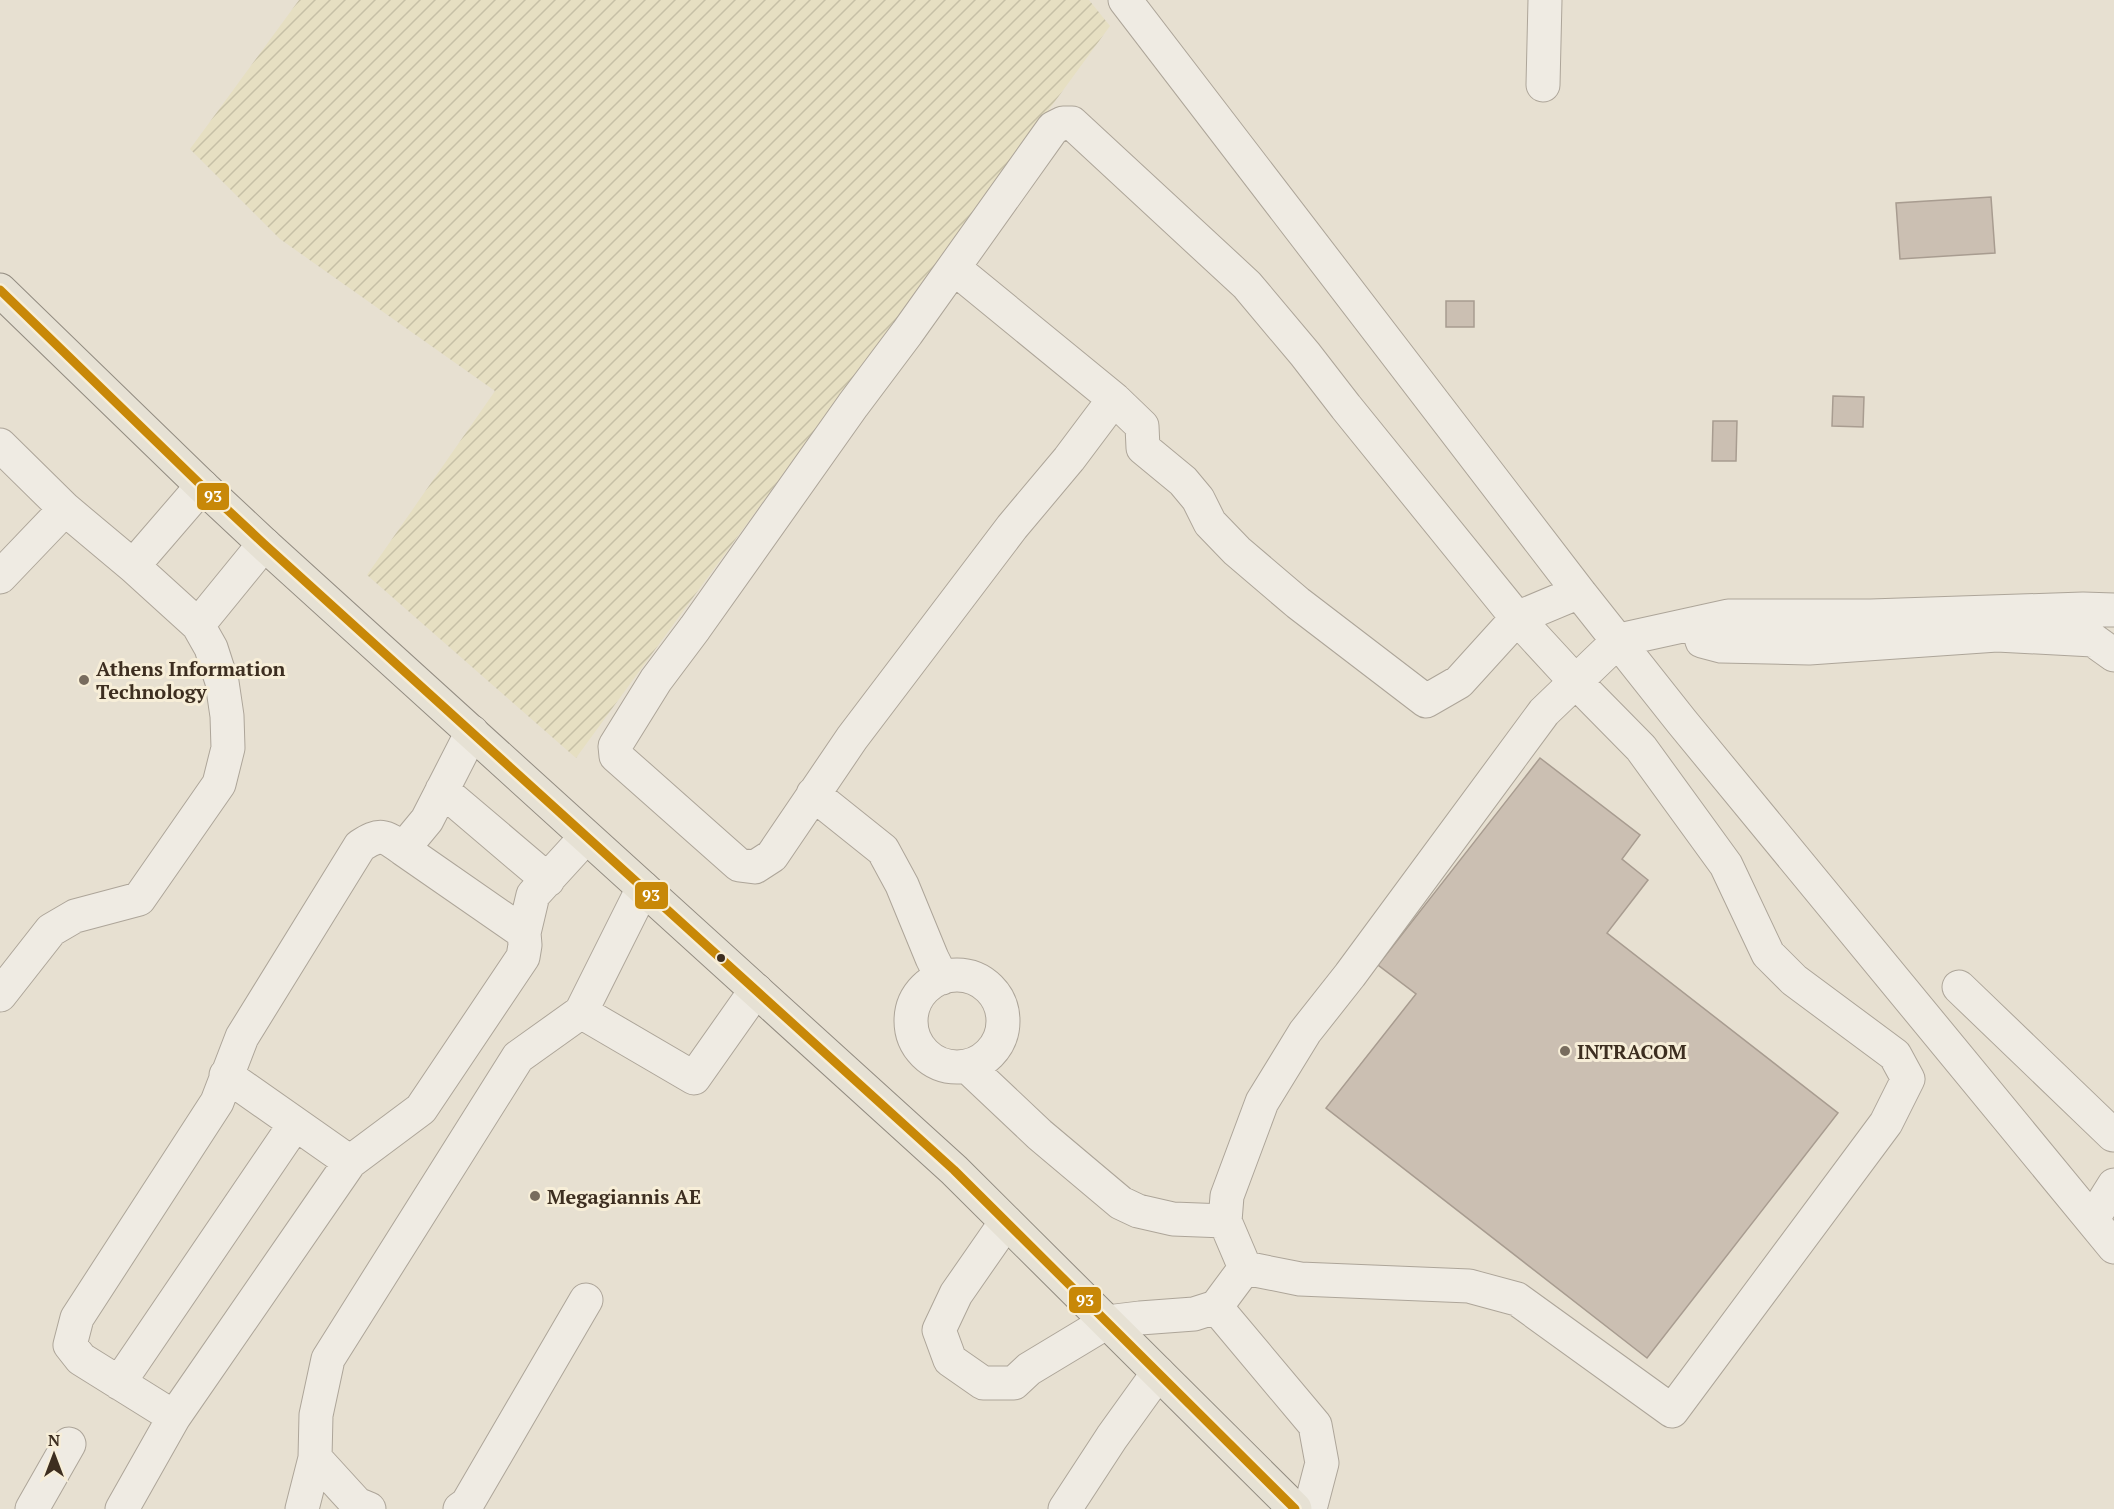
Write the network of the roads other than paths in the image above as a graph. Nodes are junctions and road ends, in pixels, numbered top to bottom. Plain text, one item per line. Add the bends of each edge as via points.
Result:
1 (1125, 0) edge
2 (1545, 0) edge
3 (1543, 85) dead end
4 (954, 268) junction
5 (0, 290) edge
6 (1114, 399) junction
7 (0, 445) edge
8 (201, 486) junction
9 (65, 509) junction
10 (264, 544) junction
11 (133, 567) junction
12 (0, 577) edge
13 (1579, 592) junction
14 (2114, 610) edge
15 (1517, 618) junction
16 (1697, 623) junction
17 (198, 625) junction
18 (1619, 640) junction
19 (2114, 655) edge
20 (1575, 681) junction
21 (472, 732) junction
22 (442, 790) junction
23 (813, 794) junction
24 (586, 837) junction
25 (404, 849) junction
26 (548, 880) junction
27 (644, 888) junction
28 (524, 933) junction
29 (942, 978) junction
30 (1959, 987) dead end
31 (756, 990) junction
32 (0, 995) edge
33 (581, 1011) junction
34 (967, 1066) junction
35 (226, 1075) junction
36 (295, 1124) junction
37 (2114, 1139) edge
38 (350, 1162) junction
39 (2114, 1185) edge
40 (2092, 1220) junction
41 (1225, 1221) junction
42 (1006, 1222) junction
43 (2114, 1247) edge
44 (1245, 1268) junction
45 (586, 1300) dead end
46 (1216, 1307) junction
47 (1107, 1322) junction
48 (1158, 1373) junction
49 (119, 1383) junction
50 (174, 1417) junction
51 (69, 1444) dead end
52 (315, 1458) junction
53 (32, 1509) edge
54 (122, 1509) edge
55 (302, 1509) edge
56 (369, 1509) edge
57 (460, 1509) edge
58 (1065, 1509) edge
59 (1295, 1509) edge
60 (1310, 1509) edge

1 - 13 street
2 - 3 street
4 - 6 street
4 - 15 street via 1053,128 1072,123 1247,285
4 - 23 street via 656,680 615,746 616,756 739,865 755,867 772,856
5 - 8 main road
6 - 15 street via 1142,426 1143,448 1183,481 1210,523 1237,551 1426,701 1459,682
6 - 23 street via 1012,527
7 - 9 street
8 - 10 main road
8 - 11 street
9 - 11 street
9 - 12 street
10 - 17 street
10 - 21 main road
11 - 17 street
13 - 15 street
13 - 18 street
14 - 16 street via 1728,616
15 - 20 street
16 - 18 street
16 - 19 street via 1702,641 1721,646 1809,648 1997,635 2093,640
17 - 32 street via 211,648 222,682 227,716 228,748 219,784 139,899 75,916 51,930
18 - 20 street
18 - 40 street via 1682,722
20 - 41 street via 1544,712 1305,1032 1262,1102 1227,1196
20 - 44 street via 1641,748 1726,865 1768,954 1794,980 1894,1055 1908,1079 1887,1123 1672,1411 1517,1299 1469,1286 1300,1279
21 - 22 street
21 - 24 main road
22 - 25 street via 427,820
22 - 26 street
23 - 29 street via 884,850
24 - 26 street
24 - 27 main road
25 - 28 street
25 - 35 street via 387,837 372,838 360,846 242,1037
26 - 28 street via 533,896
27 - 31 main road
27 - 33 street
28 - 38 street via 522,957 421,1109
29 - 34 street via 919,996 913,1010 916,1040 924,1053 937,1062
29 - 34 street via 972,977 985,984 1002,1008 1004,1023 993,1051
30 - 37 street
31 - 33 street via 694,1078
31 - 42 main road
33 - 52 street via 518,1057 328,1359 316,1415
34 - 41 street via 1121,1203 1173,1219
35 - 36 street
35 - 49 street via 217,1102 77,1318 70,1345 81,1359
36 - 38 street
36 - 49 street
38 - 50 street
39 - 40 street
40 - 43 street
41 - 44 street
42 - 47 main road
42 - 47 street via 956,1294 939,1330 950,1360 983,1383 1014,1383 1029,1369
44 - 46 street
45 - 57 street via 467,1504
46 - 47 street via 1194,1314
46 - 60 street via 1314,1425 1322,1462
47 - 48 main road
48 - 58 street
48 - 59 main road
49 - 50 street
50 - 54 street
51 - 53 street
52 - 55 street
52 - 56 street via 357,1504

